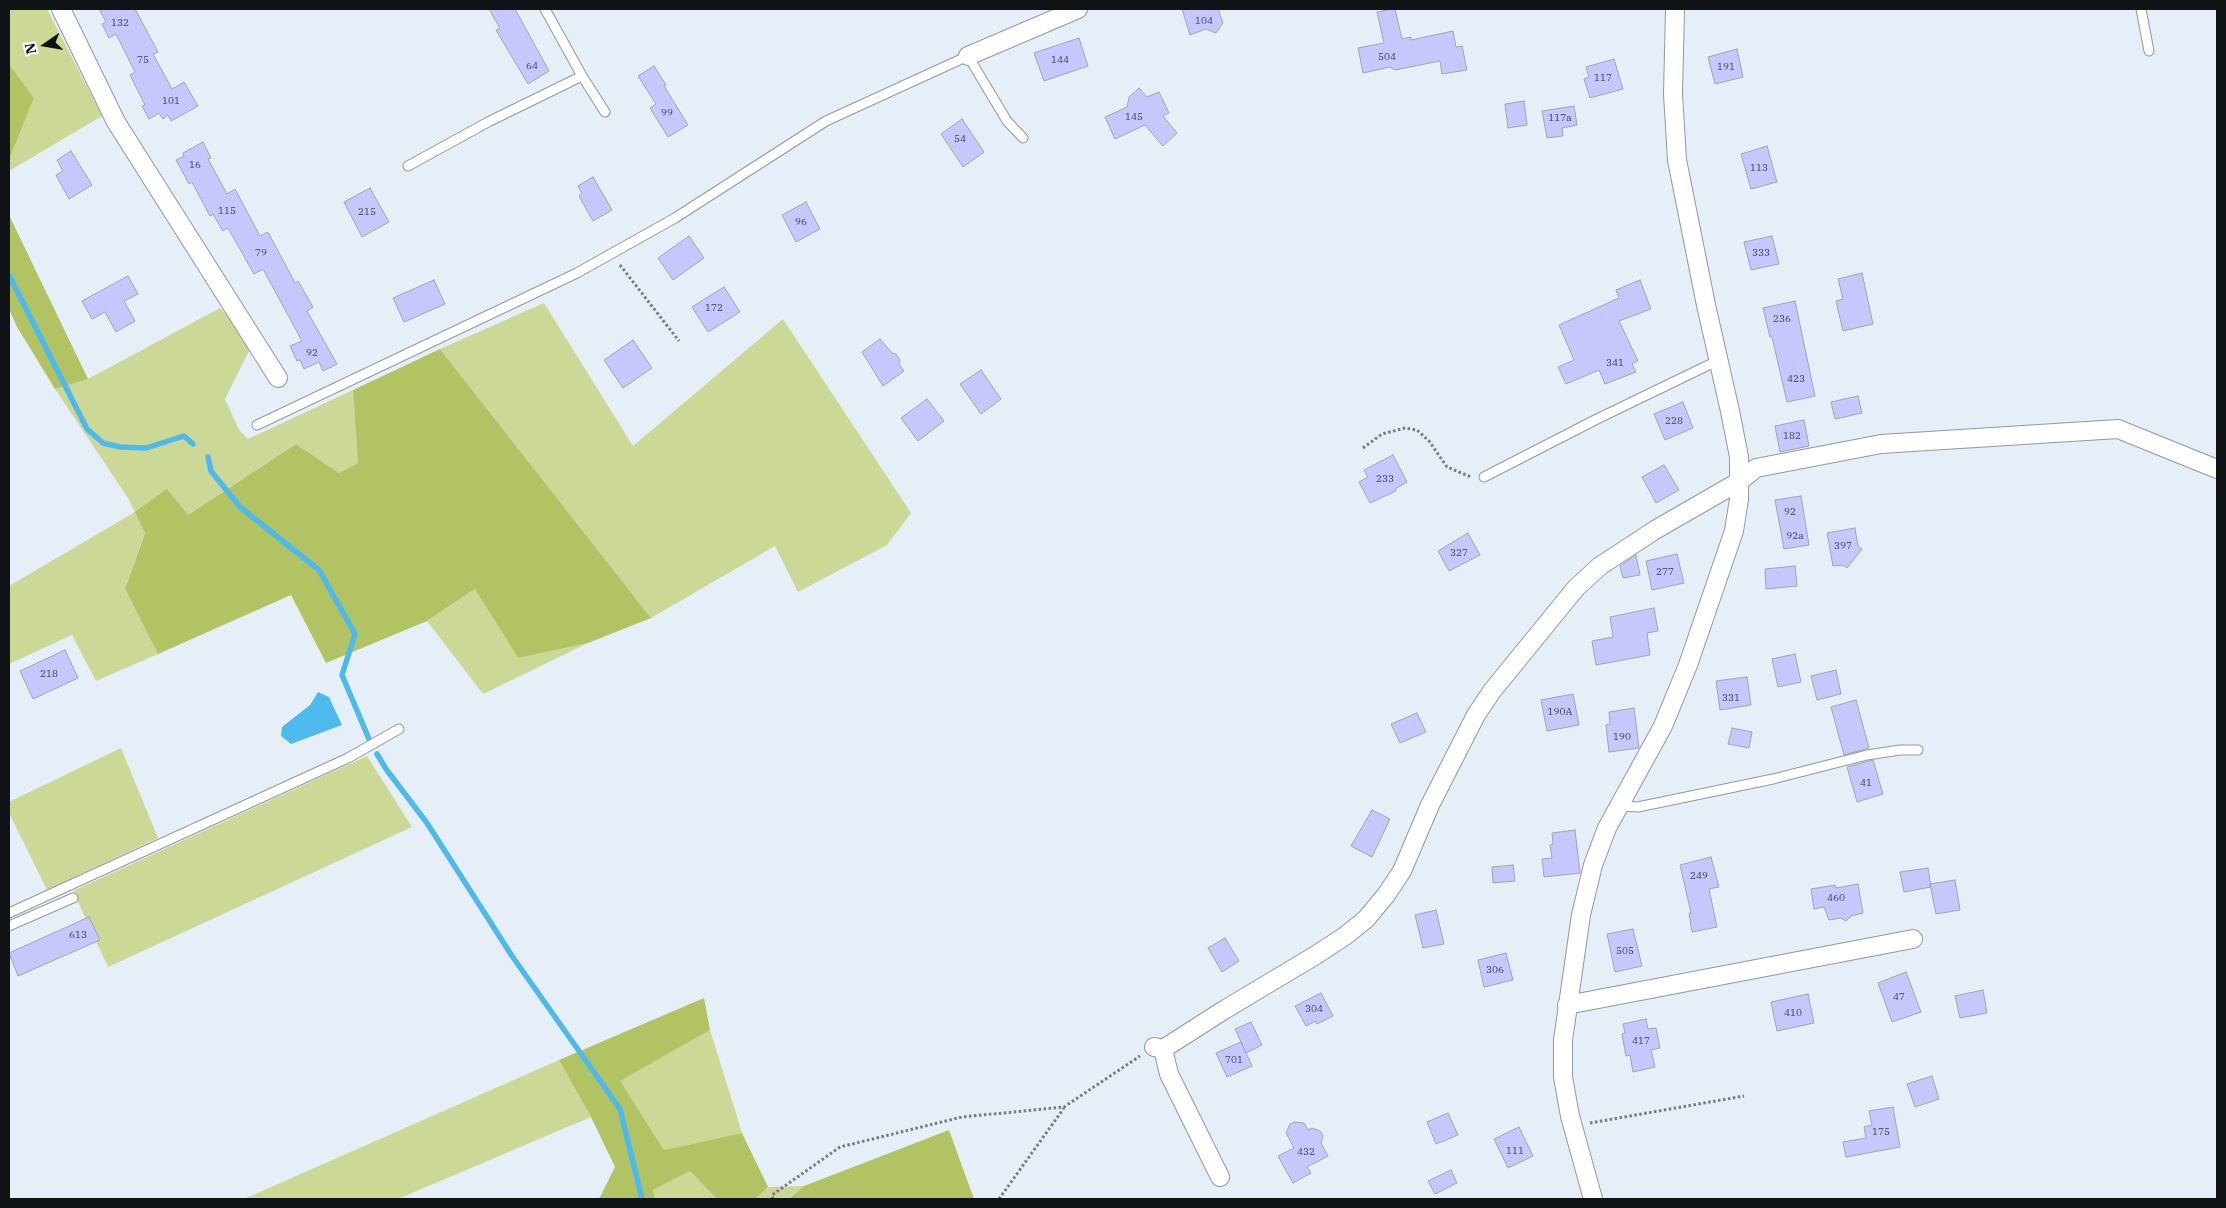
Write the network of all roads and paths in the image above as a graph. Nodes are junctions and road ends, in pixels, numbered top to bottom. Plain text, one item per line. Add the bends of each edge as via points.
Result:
1 (61, 9) edge
2 (546, 9) edge
3 (1078, 9) edge
4 (1675, 9) edge
5 (2141, 9) edge
6 (2149, 51) dead end
7 (968, 56) junction
8 (582, 76) junction
9 (605, 112) dead end
10 (1023, 138) dead end
11 (408, 166) dead end
12 (612, 254) junction
13 (679, 341) dead end
14 (1719, 360) junction
15 (278, 378) dead end
16 (256, 424) dead end
17 (1363, 448) dead end
18 (2217, 469) edge
19 (1484, 477) joint
20 (1740, 481) junction
21 (399, 729) dead end
22 (1918, 750) dead end
23 (1620, 806) junction
24 (73, 898) dead end
25 (9, 913) edge
26 (9, 926) edge
27 (1913, 939) dead end
28 (1567, 1005) junction
29 (1158, 1048) junction
30 (1744, 1096) dead end
31 (1064, 1107) junction
32 (1572, 1126) junction
33 (1220, 1177) dead end
34 (773, 1199) edge
35 (999, 1199) edge
36 (1593, 1199) edge

1 - 15 street via 116,122
2 - 8 lane
3 - 7 street
4 - 14 street via 1673,94 1677,160
5 - 6 lane
7 - 10 lane via 1007,121
7 - 12 lane via 826,121 675,218
8 - 9 lane
8 - 11 lane
12 - 13 path
12 - 16 lane
14 - 19 lane
14 - 20 street via 1739,457
17 - 19 path via 1382,434 1405,428 1417,430 1448,467 1470,476
18 - 20 street via 2118,429 1881,444 1756,468
20 - 23 street via 1734,531 1688,665 1663,726
20 - 29 street via 1647,535 1600,566 1576,588 1476,715 1430,805 1402,871 1366,919 1330,946
21 - 25 lane via 348,758
22 - 23 lane via 1867,755 1773,779 1638,807
23 - 28 street via 1607,828 1593,865 1581,915
24 - 26 lane
27 - 28 street
28 - 32 street via 1563,1077
29 - 31 path
29 - 33 street
30 - 32 path
31 - 34 path via 962,1117 840,1147 772,1195
31 - 35 path
32 - 36 street

